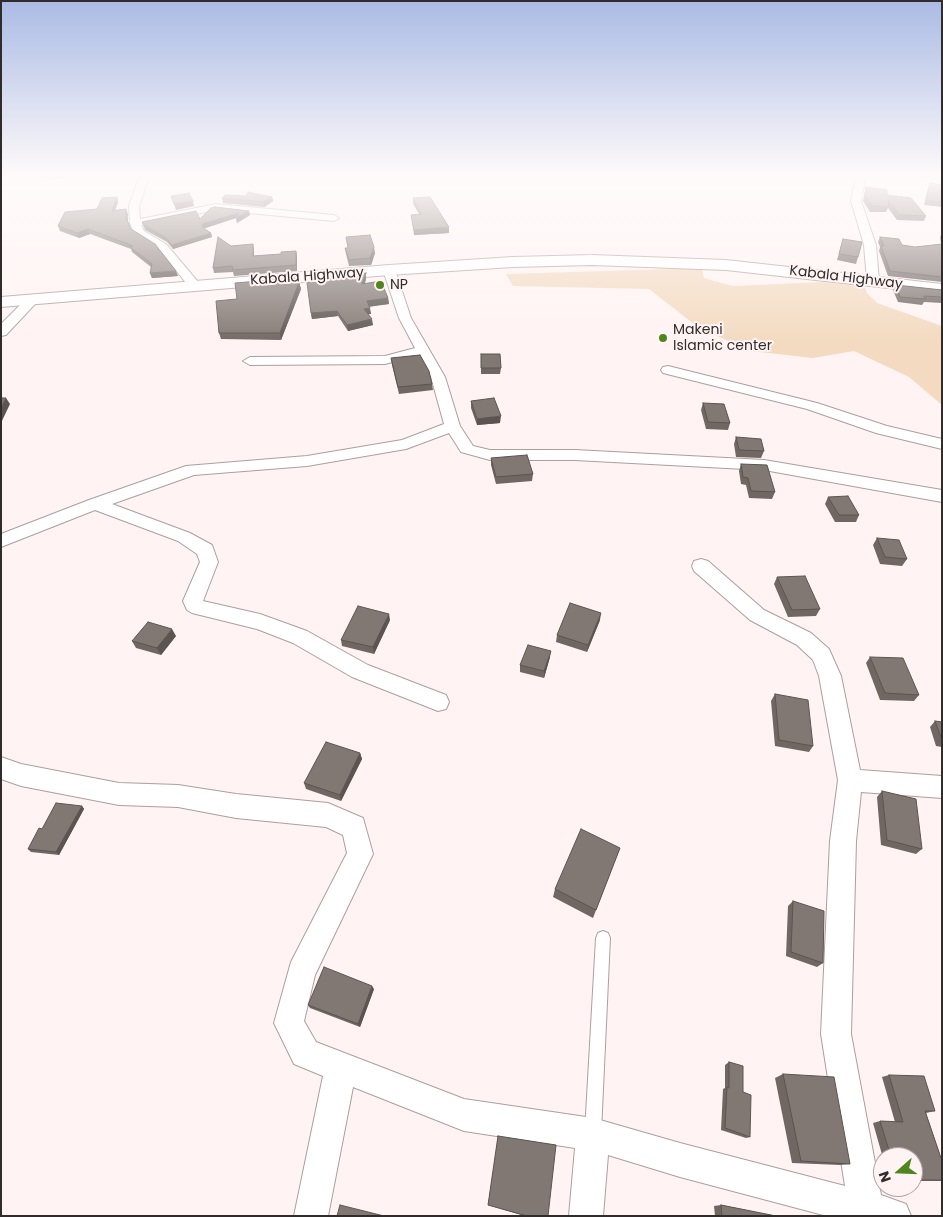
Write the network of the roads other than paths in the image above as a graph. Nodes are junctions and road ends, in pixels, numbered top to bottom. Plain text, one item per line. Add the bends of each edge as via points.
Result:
1 (139, 232) edge
2 (866, 232) edge
3 (389, 270) junction
4 (873, 281) junction
5 (194, 286) junction
6 (942, 289) edge
7 (32, 300) junction
8 (1, 302) edge
9 (1, 332) edge
10 (423, 350) junction
11 (250, 361) dead end
12 (668, 370) dead end
13 (452, 426) junction
14 (942, 444) edge
15 (942, 496) edge
16 (95, 504) junction
17 (1, 541) edge
18 (701, 566) dead end
19 (438, 702) dead end
20 (1, 768) edge
21 (850, 780) junction
22 (942, 787) edge
23 (603, 938) dead end
24 (340, 1066) junction
25 (593, 1134) junction
26 (880, 1212) edge
27 (311, 1216) edge
28 (586, 1216) edge

1 - 5 street via 162,246
2 - 4 street
3 - 4 main road, Kabala Highway via 513,262 654,261
3 - 5 main road, Kabala Highway
3 - 10 street via 405,318
4 - 6 main road, Kabala Highway
5 - 7 main road, Kabala Highway
7 - 8 main road, Kabala Highway
7 - 9 street
10 - 11 street via 385,360
10 - 13 street via 438,376
12 - 14 street via 812,406 882,430
13 - 15 street via 467,449 490,455 575,455 764,465
13 - 16 street via 406,444 307,461 192,470
16 - 17 street
16 - 19 street via 184,537 205,550 210,562 193,601 199,608 260,622 300,637 360,671
18 - 21 street via 757,616 804,639 822,655 830,676
20 - 24 street via 119,794 178,796 236,806 328,815 354,827 360,854 301,972 290,1023 305,1053
21 - 22 street
21 - 26 street via 843,841 836,1034
23 - 25 lane
24 - 25 street via 464,1115
24 - 27 street
25 - 26 street
25 - 28 street

